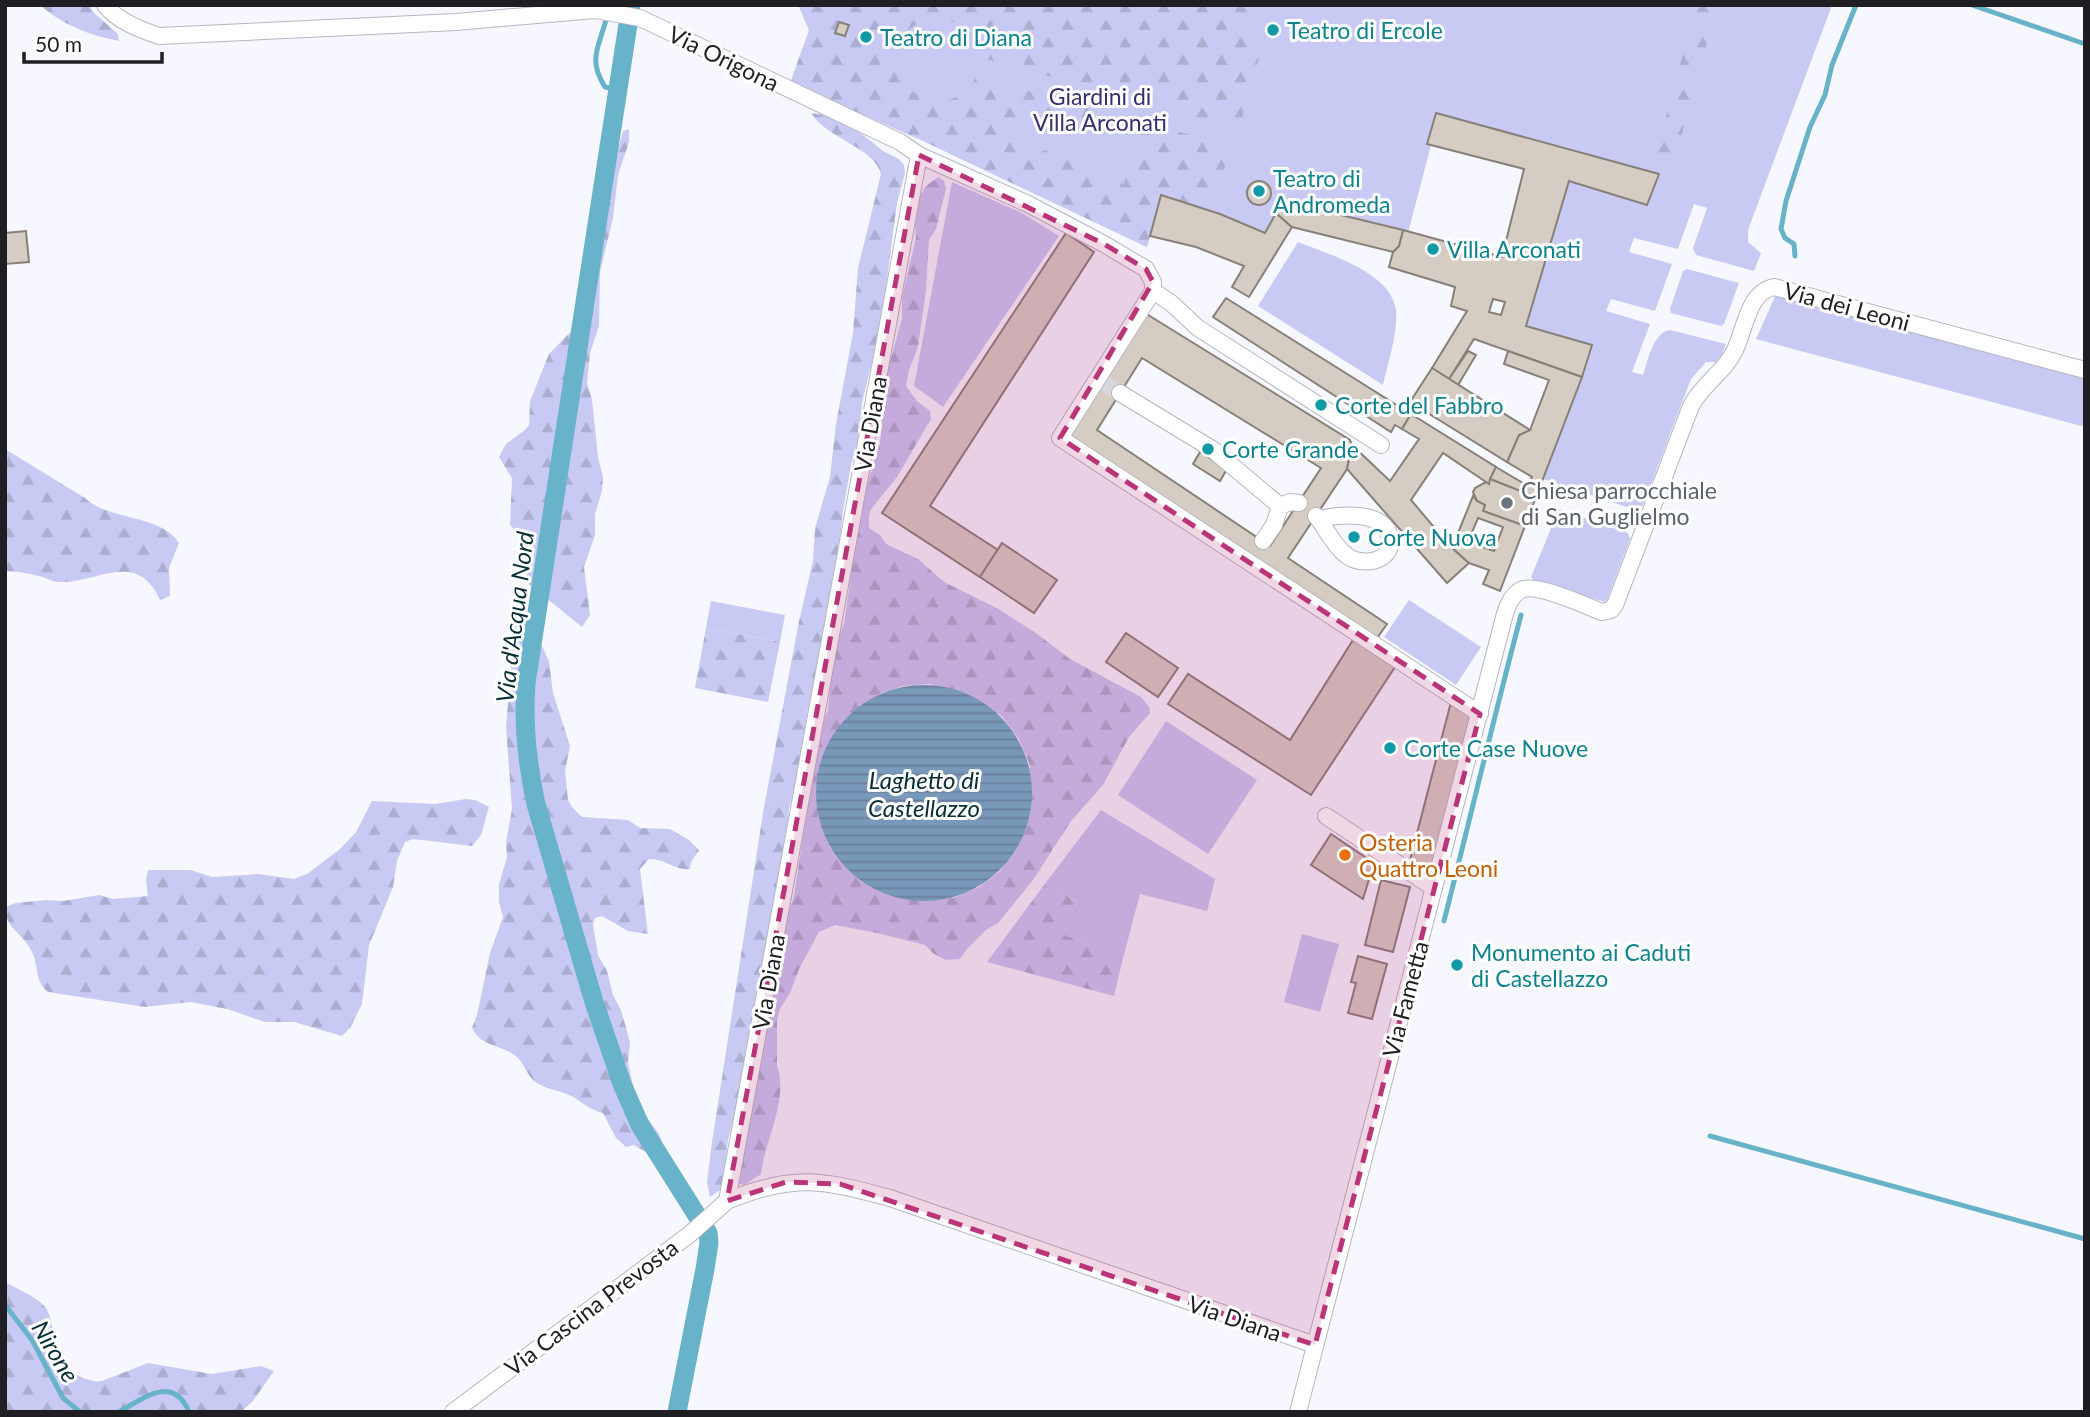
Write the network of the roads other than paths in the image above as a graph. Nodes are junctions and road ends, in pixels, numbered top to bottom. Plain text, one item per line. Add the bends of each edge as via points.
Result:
1 (105, 5) edge
2 (919, 155) junction
3 (1153, 291) junction
4 (2085, 370) edge
5 (1119, 393) tunnel mouth
6 (1381, 444) dead end
7 (1299, 503) dead end
8 (1280, 506) junction
9 (1264, 541) dead end
10 (1521, 590) joint
11 (1480, 714) junction
12 (1326, 816) dead end
13 (1434, 888) junction
14 (727, 1200) junction
15 (1315, 1345) junction
16 (453, 1412) edge
17 (1298, 1412) edge

1 - 2 street, Via Origona via 140,30 159,36 456,22 572,11 616,13 640,18
2 - 3 street, Via Origona via 1104,244 1146,269
2 - 14 street, Via Diana
3 - 6 street via 1198,328
3 - 11 street via 1060,438
4 - 10 street, Via dei Leoni via 1768,288 1752,305 1729,361 1691,406 1615,606 1602,612 1538,589
5 - 8 street via 1212,449
7 - 8 street
8 - 9 street
10 - 11 street, Via Fametta via 1505,614
11 - 13 street, Via Fametta
12 - 13 street
13 - 15 street, Via Fametta
14 - 15 street, Via Diana via 786,1182 840,1184
14 - 16 street, Via Cascina Prevosta via 690,1234
15 - 17 street, Via Fametta

